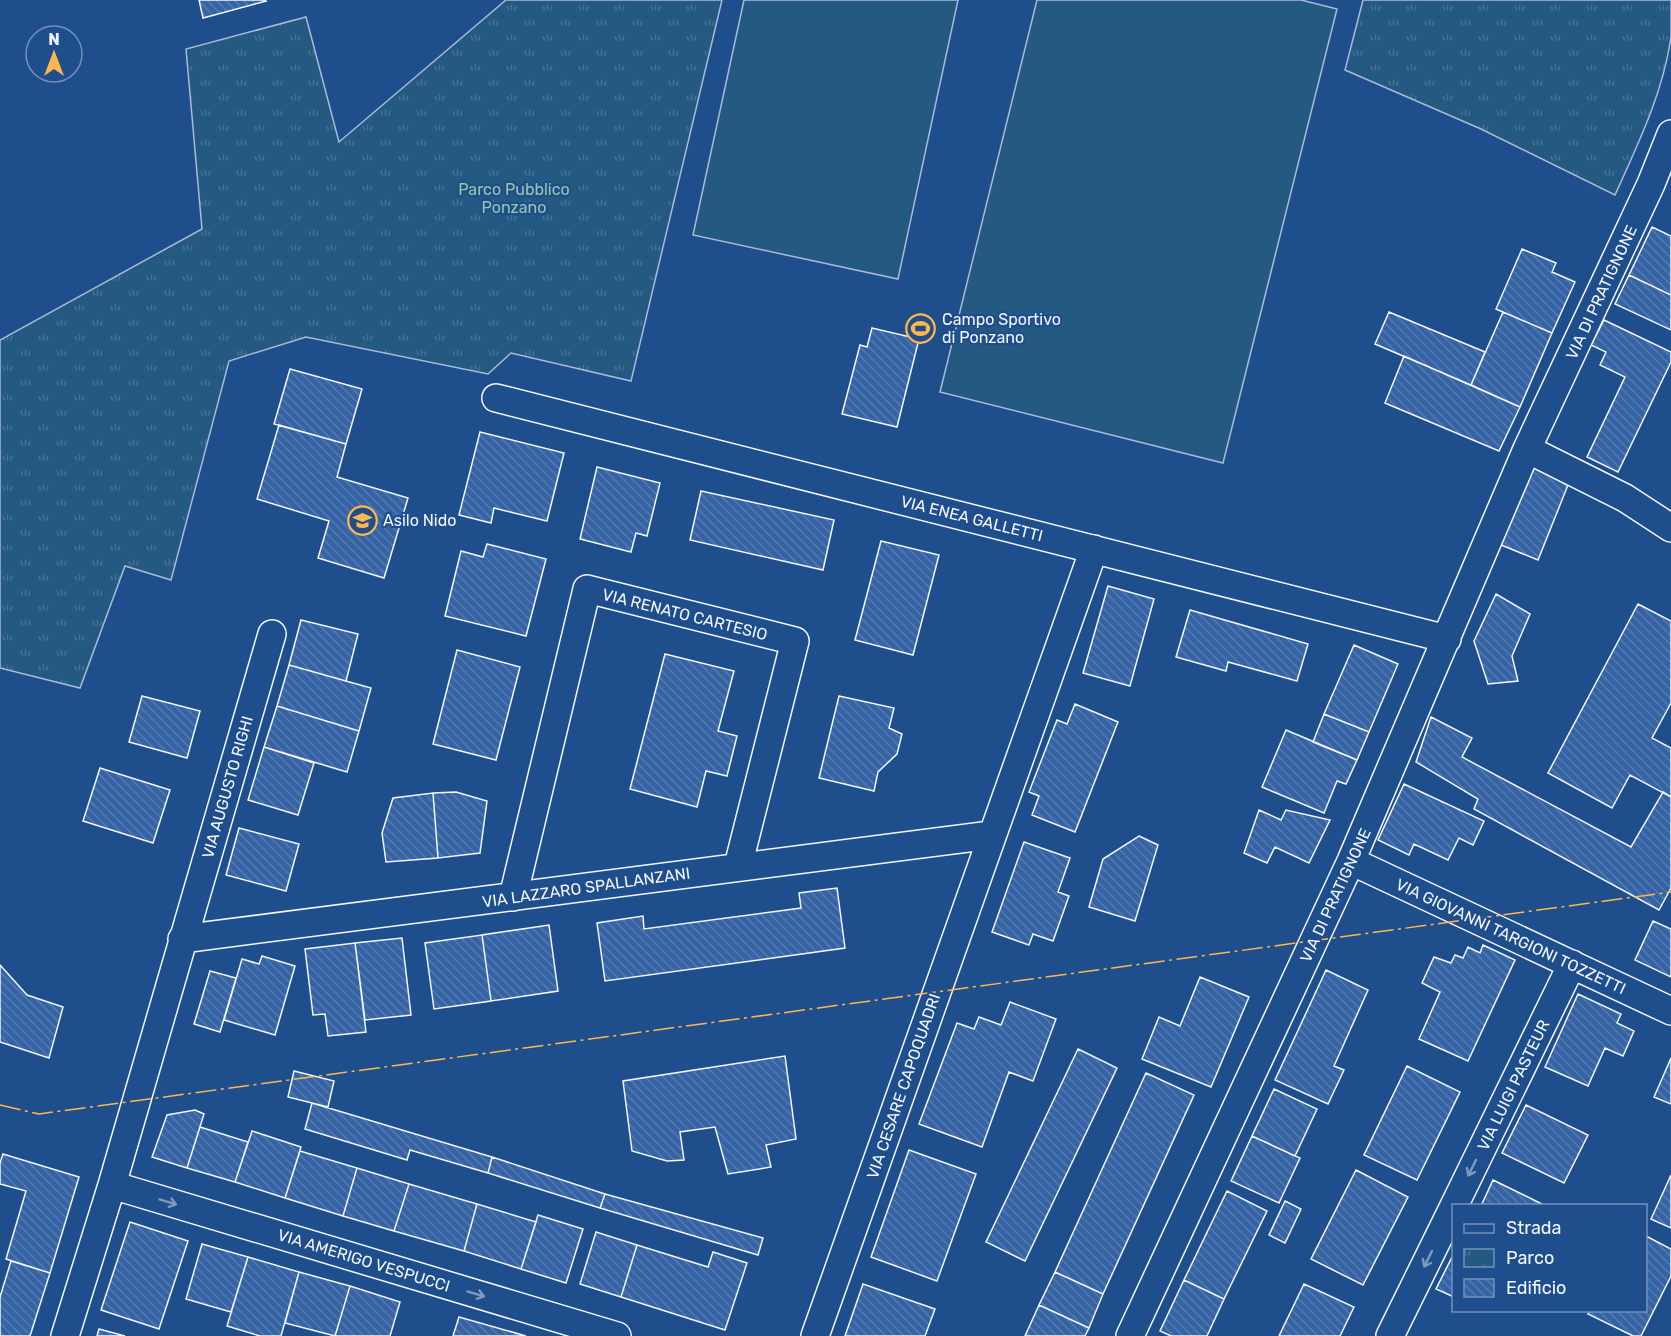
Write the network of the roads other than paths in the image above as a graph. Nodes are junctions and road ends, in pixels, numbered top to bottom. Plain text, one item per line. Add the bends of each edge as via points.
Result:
1 (1671, 134) edge
2 (496, 398) dead end
3 (1527, 449) junction
4 (1671, 528) edge
5 (1094, 549) junction
6 (272, 634) dead end
7 (1447, 639) junction
8 (991, 835) junction
9 (1352, 861) junction
10 (738, 866) junction
11 (513, 897) junction
12 (182, 939) junction
13 (1572, 964) junction
14 (1671, 1011) edge
15 (112, 1185) junction
16 (1455, 1204) edge
17 (1452, 1210) edge
18 (65, 1336) edge
19 (617, 1336) edge
20 (815, 1336) edge
21 (1130, 1336) edge
22 (1390, 1336) edge

1 - 3 street, VIA DI PRATIGNONE
2 - 5 street, VIA ENEA GALLETTI
3 - 4 street via 1624,498
3 - 7 street, VIA DI PRATIGNONE
5 - 7 street, VIA ENEA GALLETTI
5 - 8 street, VIA CESARE CAPOQUADRI
6 - 12 street, VIA AUGUSTO RIGHI
7 - 9 street, VIA DI PRATIGNONE
8 - 10 street, VIA LAZZARO SPALLANZANI
8 - 20 street, VIA CESARE CAPOQUADRI
9 - 13 street, VIA GIOVANNI TARGIONI TOZZETTI
9 - 21 street, VIA DI PRATIGNONE
10 - 11 street, VIA LAZZARO SPALLANZANI
10 - 11 street, VIA RENATO CARTESIO via 795,641 587,589
11 - 12 street, VIA LAZZARO SPALLANZANI
12 - 15 street, VIA AUGUSTO RIGHI
13 - 14 street, VIA GIOVANNI TARGIONI TOZZETTI
13 -> 16 street, VIA LUIGI PASTEUR
15 - 18 street, VIA AUGUSTO RIGHI
15 -> 19 street, VIA AMERIGO VESPUCCI
17 -> 22 street, VIA LUIGI PASTEUR

